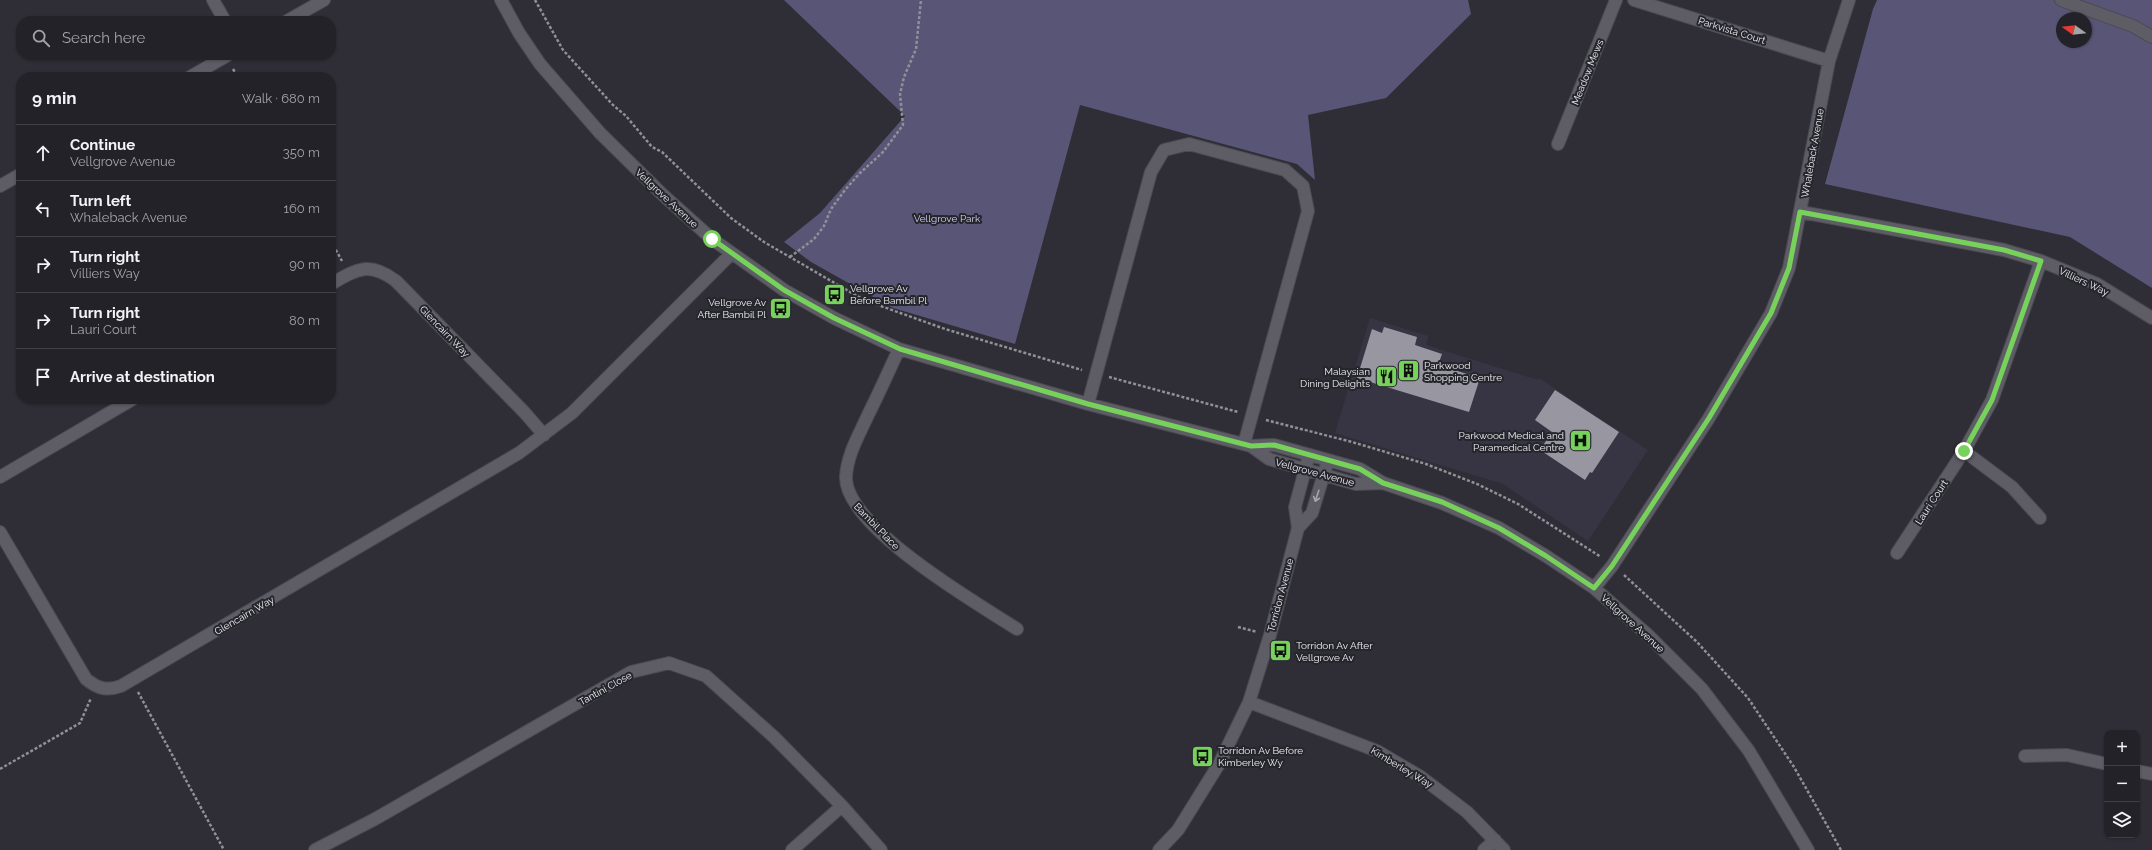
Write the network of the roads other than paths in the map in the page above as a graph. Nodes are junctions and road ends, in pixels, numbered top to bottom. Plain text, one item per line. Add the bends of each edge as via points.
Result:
1 (213, 0) edge
2 (324, 0) edge
3 (501, 0) edge
4 (1616, 0) edge
5 (1634, 0) edge
6 (1849, 0) edge
7 (2061, 0) edge
8 (222, 16) edge
9 (296, 16) edge
10 (2152, 37) edge
11 (219, 60) edge
12 (1829, 61) junction
13 (199, 72) edge
14 (1558, 144) dead end
15 (16, 177) edge
16 (0, 186) edge
17 (1800, 212) junction
18 (731, 254) junction
19 (2041, 261) junction
20 (336, 281) edge
21 (2152, 318) edge
22 (900, 349) junction
23 (124, 404) edge
24 (1088, 404) junction
25 (544, 435) junction
26 (1248, 445) junction
27 (1964, 451) junction
28 (1309, 455) junction
29 (1328, 460) junction
30 (1305, 469) junction
31 (1324, 475) junction
32 (0, 477) edge
33 (1383, 483) junction
34 (2040, 518) dead end
35 (1298, 528) junction
36 (0, 532) edge
37 (1897, 553) dead end
38 (1594, 588) junction
39 (1017, 629) dead end
40 (1249, 702) junction
41 (2025, 756) dead end
42 (2104, 763) edge
43 (2140, 771) edge
44 (2152, 774) edge
45 (842, 806) junction
46 (1495, 840) junction
47 (315, 850) edge
48 (792, 850) edge
49 (881, 850) edge
50 (1159, 850) edge
51 (1484, 850) edge
52 (1504, 850) edge
53 (1808, 850) edge

1 - 8 street
2 - 9 street
3 - 18 street, Vellgrove Avenue via 518,32 540,64 600,133 663,195
4 - 14 street, Meadow Mews
5 - 12 street, Parkvista Court
6 - 12 street, Whaleback Avenue
7 - 10 street via 2132,26
11 - 13 street
12 - 17 street, Whaleback Avenue
15 - 16 street
17 - 19 street, Villiers Way via 2004,250
17 - 38 street, Whaleback Avenue via 1789,268 1771,313 1709,418 1612,566
18 - 22 street, Vellgrove Avenue via 784,290 834,318
18 - 25 street, Glencairn Way via 572,413
19 - 21 street, Villiers Way via 2097,284
19 - 27 street, Lauri Court via 1992,400
20 - 25 street, Glencairn Way via 362,268 384,272 396,281
22 - 24 street, Vellgrove Avenue
22 - 39 street, Bambil Place via 850,453 846,479 853,503 896,547 922,568
23 - 32 street
24 - 26 street, Vellgrove Avenue
24 - 26 street via 1151,172 1164,150 1189,144 1285,170 1303,186 1308,211
25 - 36 street, Glencairn Way via 519,453 132,680 109,689 96,687 86,679
26 - 28 street, Vellgrove Avenue via 1274,445
26 - 30 street, Vellgrove Avenue via 1269,459
27 - 34 street via 2012,488
27 - 37 street, Lauri Court
28 - 29 street, Vellgrove Avenue
28 - 30 street, Torridon Avenue
29 - 31 street
29 - 33 street, Vellgrove Avenue via 1360,469
30 - 31 street, Vellgrove Avenue
30 - 35 street, Torridon Avenue via 1295,507
31 - 33 street, Vellgrove Avenue via 1356,484
31 -> 35 street via 1312,514
33 - 38 street, Vellgrove Avenue via 1442,502 1499,528
35 - 40 street, Torridon Avenue via 1270,635
38 - 53 street, Vellgrove Avenue via 1648,635 1702,689 1749,751
40 - 46 street, Kimberley Way via 1377,751 1422,777 1467,812
40 - 50 street, Torridon Avenue via 1219,764 1178,830
41 - 42 street via 2067,755
43 - 44 street
45 - 47 street, Tantini Close via 774,737 706,676 669,663 631,672 375,819
45 - 48 street
45 - 49 street, Tantini Close
46 - 51 street
46 - 52 street, Kimberley Way

